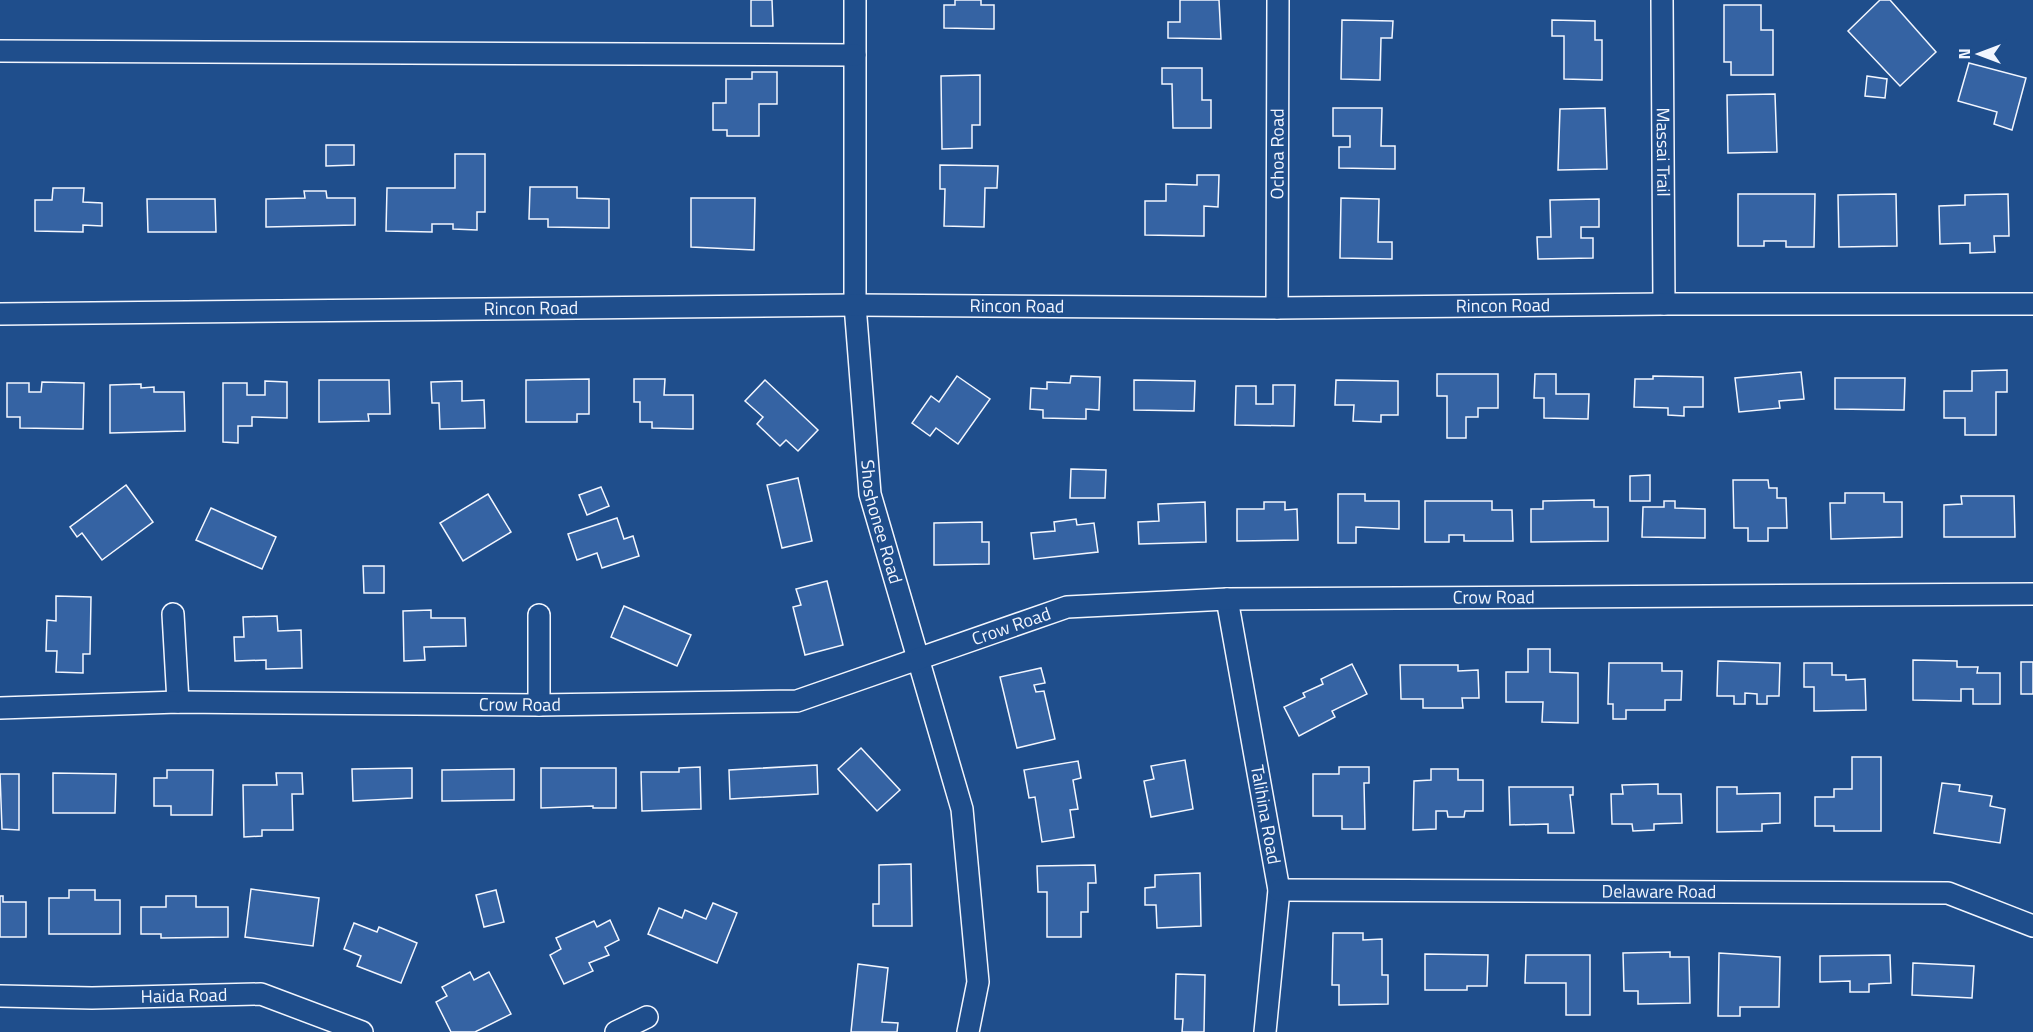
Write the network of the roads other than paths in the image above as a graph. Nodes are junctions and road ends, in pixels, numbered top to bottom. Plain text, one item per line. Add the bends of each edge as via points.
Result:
1 (855, 0) edge
2 (1278, 0) edge
3 (1662, 0) edge
4 (0, 51) edge
5 (855, 55) junction
6 (855, 304) junction
7 (1664, 304) junction
8 (2033, 304) edge
9 (1277, 308) junction
10 (0, 314) edge
11 (2033, 594) edge
12 (1227, 599) junction
13 (173, 614) dead end
14 (539, 615) dead end
15 (916, 658) junction
16 (178, 702) junction
17 (539, 705) junction
18 (0, 708) edge
19 (1279, 890) junction
20 (2033, 926) edge
21 (0, 996) edge
22 (647, 1017) dead end
23 (362, 1032) edge
24 (616, 1032) edge
25 (968, 1032) edge
26 (1265, 1032) edge

1 - 5 street, Shoshonee Road
2 - 9 street, Ochoa Road
3 - 7 street, Massai Trail
4 - 5 street
5 - 6 street, Shoshonee Road
6 - 9 street, Rincon Road
6 - 10 street, Rincon Road
6 - 15 street, Shoshonee Road via 870,494
7 - 8 street, Rincon Road
7 - 9 street, Rincon Road
11 - 12 street, Crow Road
12 - 15 street, Crow Road via 1067,608
12 - 19 street, Talihina Road
13 - 16 street
14 - 17 street
15 - 17 street, Crow Road via 797,701
15 - 25 street, Shoshonee Road via 962,809 978,982
16 - 17 street, Crow Road
16 - 18 street, Crow Road
19 - 20 street, Delaware Road via 1948,893
19 - 26 street, Talihina Road
21 - 23 street, Haida Road via 261,994
22 - 24 street

